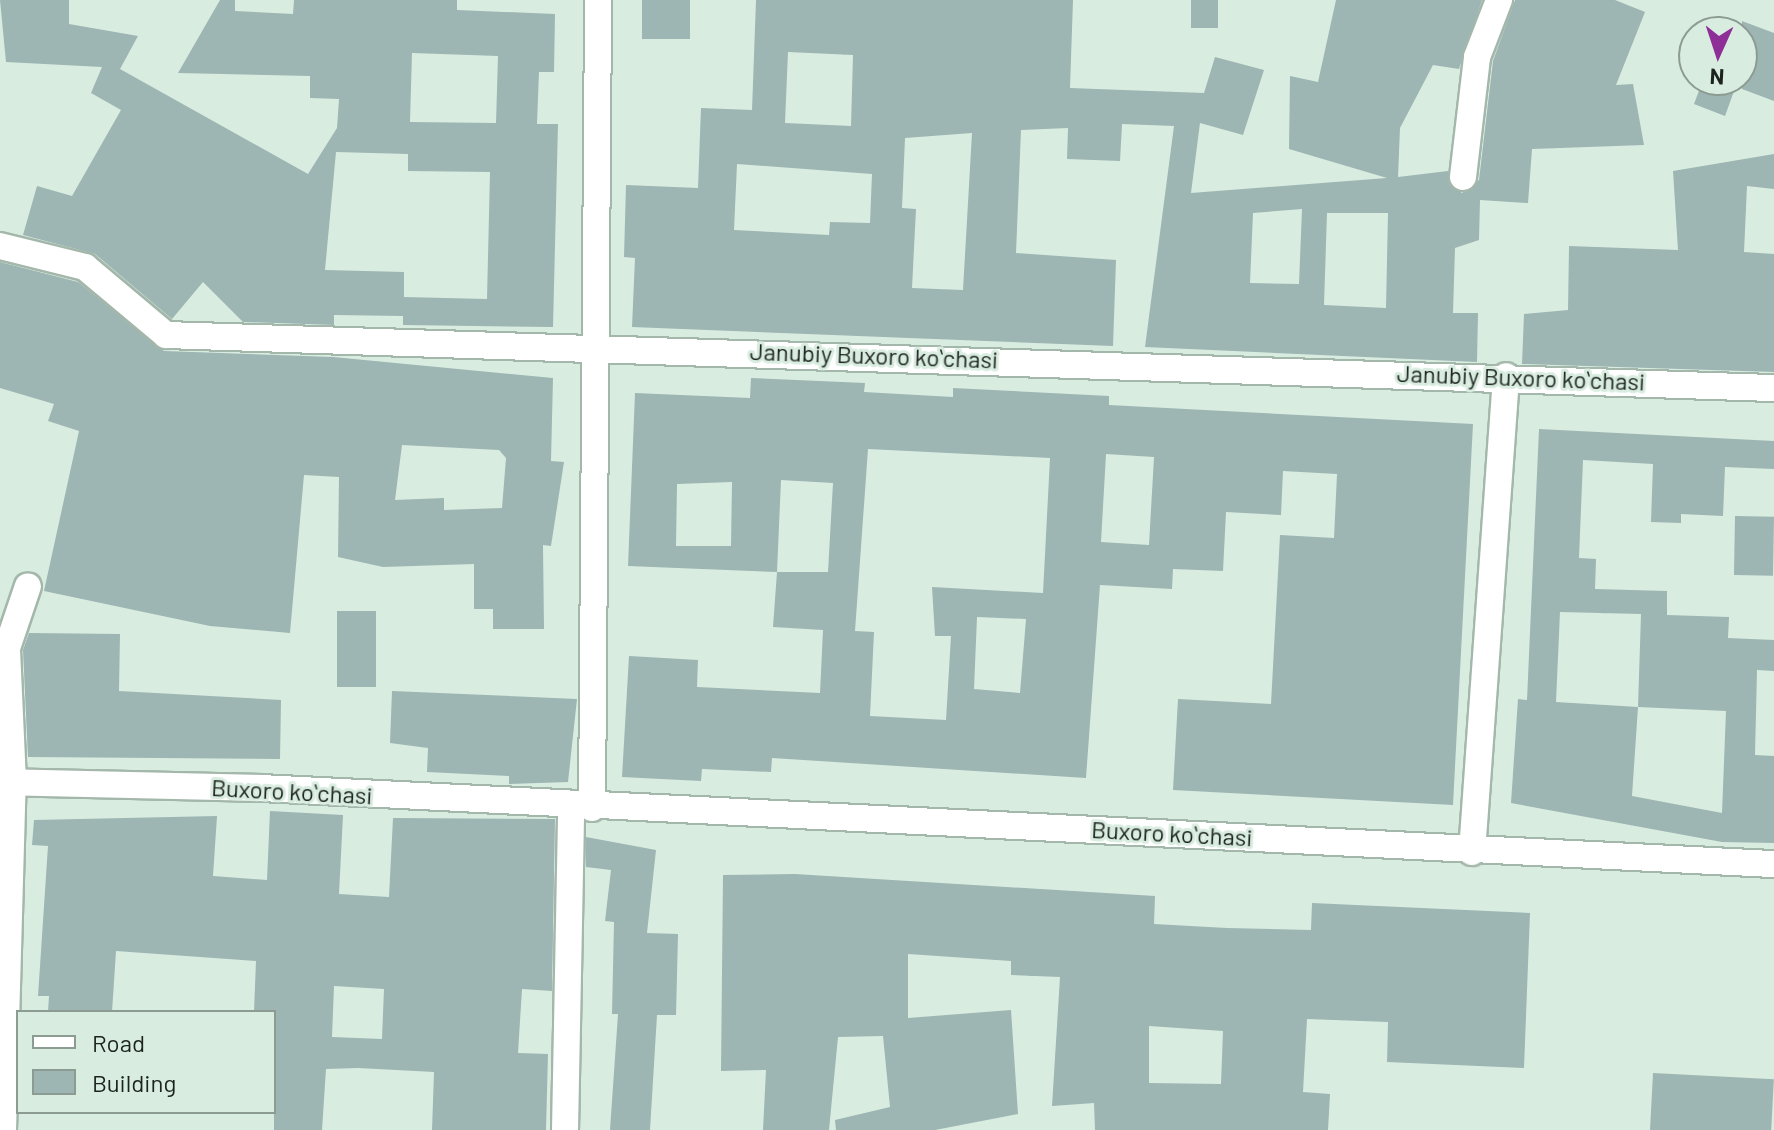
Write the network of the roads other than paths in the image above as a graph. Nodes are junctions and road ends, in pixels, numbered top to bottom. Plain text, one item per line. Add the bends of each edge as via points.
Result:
1 (598, 0) edge
2 (1499, 0) edge
3 (1463, 177) dead end
4 (0, 246) edge
5 (595, 345) junction
6 (1506, 376) junction
7 (1774, 388) edge
8 (28, 586) dead end
9 (6, 782) edge
10 (581, 808) junction
11 (1472, 852) junction
12 (1774, 864) edge
13 (3, 1038) edge
14 (3, 1130) edge
15 (565, 1130) edge

1 - 5 street
2 - 3 street via 1477,57
4 - 5 street, Janubiy Buxoro koʻchasi via 85,267 166,335
5 - 6 street, Janubiy Buxoro koʻchasi
5 - 10 street
6 - 7 street, Janubiy Buxoro koʻchasi
6 - 11 street
8 - 9 street via 7,648
9 - 10 street, Buxoro koʻchasi
9 - 13 street
10 - 11 street, Buxoro koʻchasi
10 - 15 street
11 - 12 street, Buxoro koʻchasi
13 - 14 street

